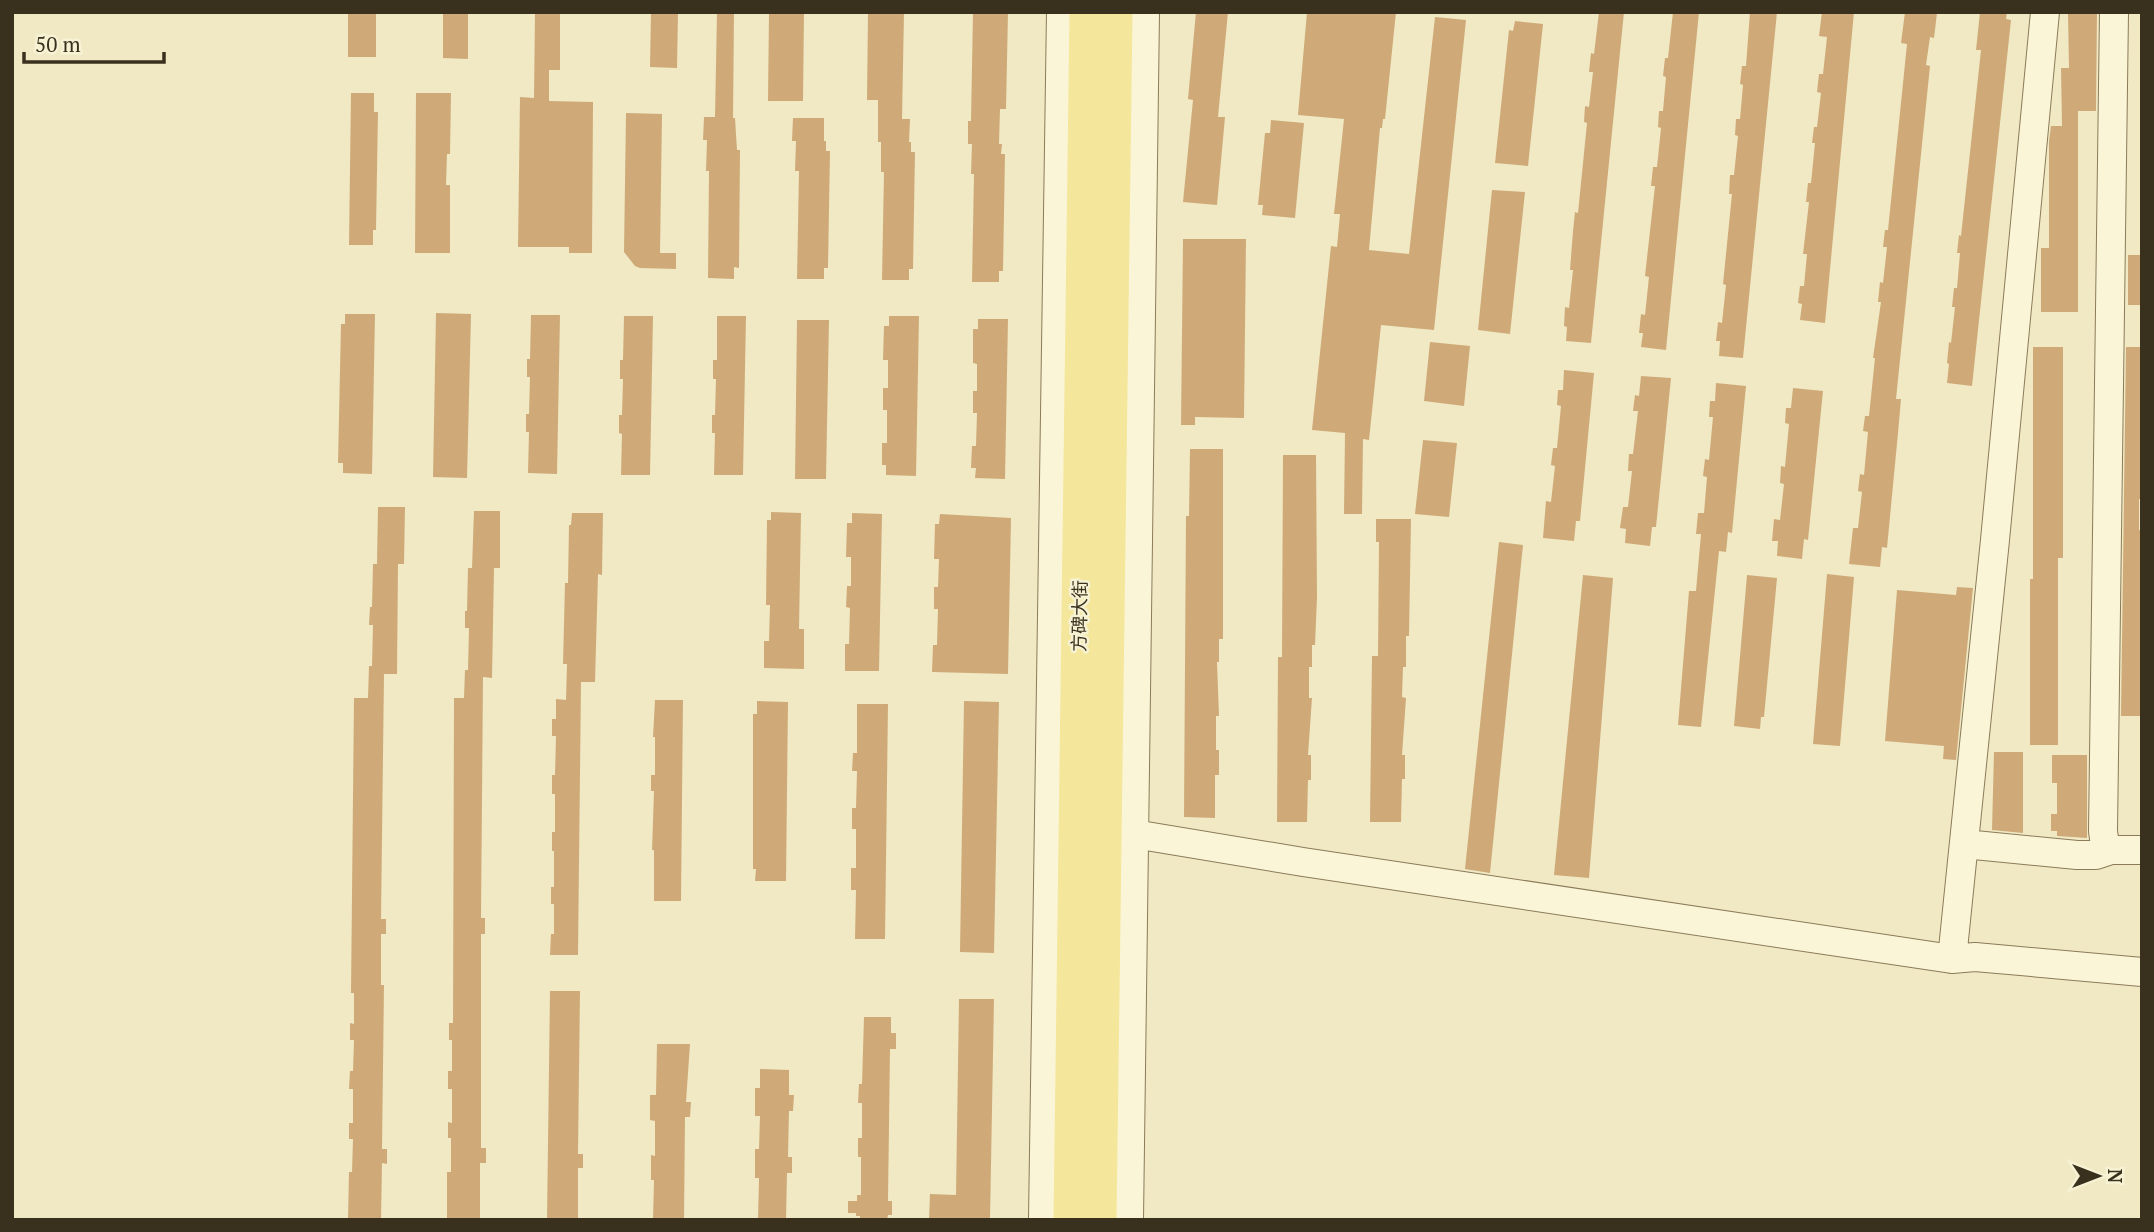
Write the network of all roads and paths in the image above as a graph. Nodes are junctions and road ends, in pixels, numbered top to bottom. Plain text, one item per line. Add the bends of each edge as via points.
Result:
1 (1061, 12) edge
2 (1087, 12) edge
3 (1115, 12) edge
4 (1145, 12) edge
5 (2045, 12) edge
6 (2114, 12) edge
7 (1119, 831) junction
8 (1964, 844) junction
9 (2111, 850) junction
10 (2142, 850) edge
11 (1952, 959) junction
12 (2142, 972) edge
13 (1042, 1220) edge
14 (1071, 1220) edge
15 (1099, 1220) edge
16 (1129, 1220) edge

1 - 13 street
2 - 14 main road, 方碑大街
3 - 7 main road, 方碑大街
4 - 7 street
5 - 8 street
6 - 9 street via 2103,831 2105,846
7 - 11 street
7 - 15 main road, 方碑大街
7 - 16 street
8 - 9 street via 2077,855
8 - 11 street
9 - 10 street
11 - 12 street via 1975,957

